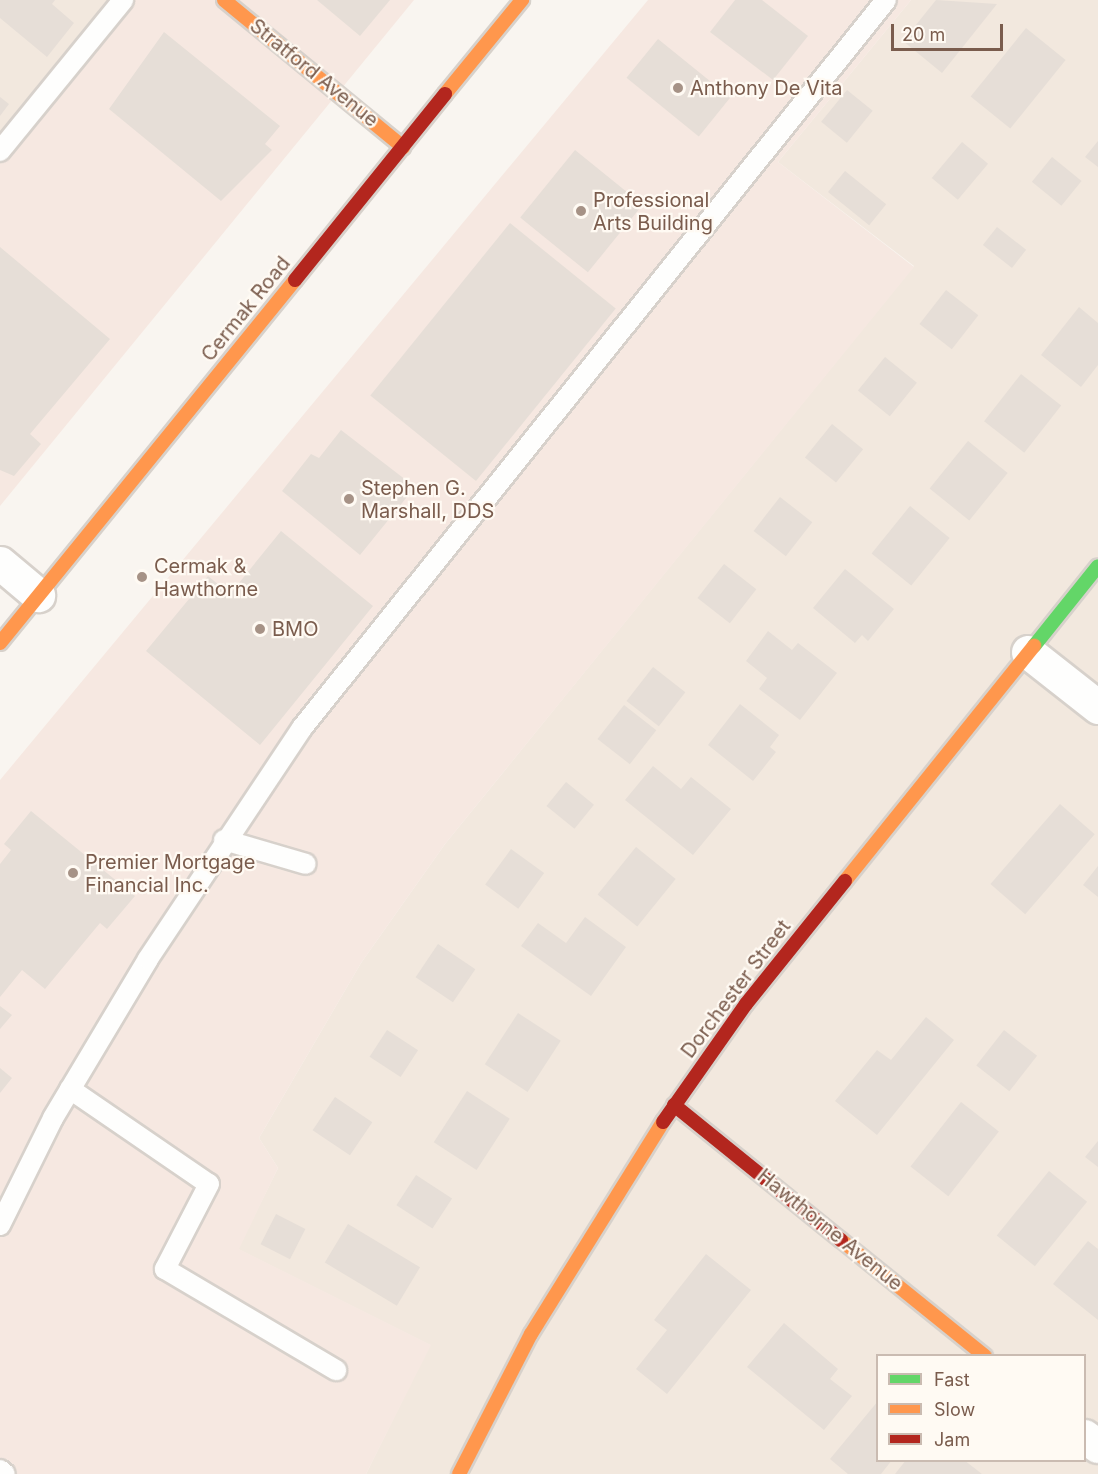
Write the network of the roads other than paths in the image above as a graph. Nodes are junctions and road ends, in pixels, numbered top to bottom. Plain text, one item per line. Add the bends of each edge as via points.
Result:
1 (123, 0) edge
2 (224, 0) edge
3 (522, 0) edge
4 (886, 0) edge
5 (403, 147) junction
6 (0, 151) edge
7 (0, 563) edge
8 (1098, 566) edge
9 (38, 595) junction
10 (0, 643) edge
11 (1028, 652) junction
12 (1098, 707) edge
13 (224, 840) junction
14 (306, 864) dead end
15 (70, 1089) junction
16 (674, 1105) junction
17 (0, 1225) edge
18 (983, 1354) edge
19 (336, 1370) dead end
20 (0, 1470) edge
21 (5, 1474) edge
22 (459, 1474) edge

1 - 6 lane
2 - 5 street, Stratford Avenue
3 - 5 street, Cermak Road
4 - 13 lane via 356,656
5 - 9 street, Cermak Road
7 - 9 street
8 - 11 street, Dorchester Street
9 - 10 street, Cermak Road
11 - 12 street
11 - 16 street, Dorchester Street via 746,1004
13 - 14 lane
13 - 15 lane
15 - 17 lane
15 - 19 lane via 209,1184 165,1269
16 - 18 street, Hawthorne Avenue
16 - 22 street, Dorchester Street via 537,1323
20 - 21 lane

